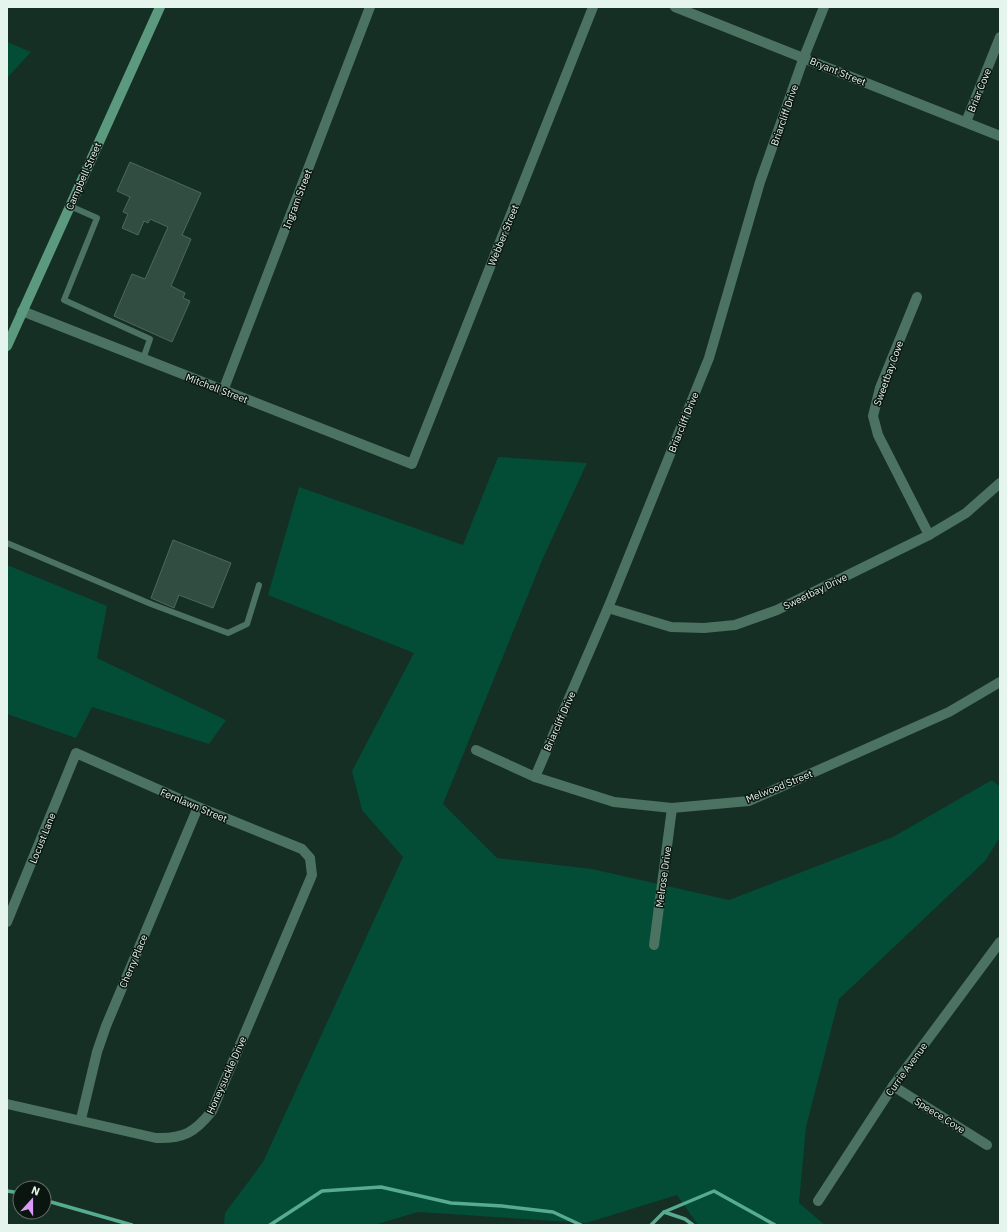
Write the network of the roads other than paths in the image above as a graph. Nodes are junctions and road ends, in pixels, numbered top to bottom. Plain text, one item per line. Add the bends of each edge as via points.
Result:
1 (160, 7) edge
2 (370, 7) edge
3 (593, 7) edge
4 (675, 7) edge
5 (824, 7) edge
6 (1000, 36) edge
7 (804, 57) junction
8 (966, 122) junction
9 (1000, 136) edge
10 (70, 206) junction
11 (917, 297) dead end
12 (22, 311) junction
13 (7, 346) edge
14 (143, 359) junction
15 (223, 391) junction
16 (412, 464) joint
17 (1000, 483) edge
18 (929, 535) junction
19 (7, 543) edge
20 (259, 585) dead end
21 (608, 608) junction
22 (1000, 682) edge
23 (476, 750) dead end
24 (76, 754) joint
25 (535, 777) junction
26 (198, 807) junction
27 (672, 808) junction
28 (310, 858) joint
29 (7, 922) edge
30 (1000, 942) edge
31 (654, 945) dead end
32 (893, 1086) junction
33 (7, 1104) edge
34 (81, 1120) junction
35 (988, 1145) dead end
36 (818, 1201) dead end

1 - 10 main road, Campbell Street
2 - 15 street, Ingram Street
3 - 16 street, Webber Street
4 - 7 street, Bryant Street
5 - 7 street, Briarcliff Drive
6 - 8 street, Briar Cove
7 - 8 street, Bryant Street
7 - 21 street, Briarcliff Drive via 760,182 709,358
8 - 9 street, Bryant Street
10 - 12 main road, Campbell Street
10 - 14 lane via 97,218 64,300 150,340
11 - 18 street, Sweetbay Cove via 880,388 873,416 878,435
12 - 13 main road, Campbell Street
12 - 14 street, Mitchell Street
14 - 15 street, Mitchell Street
15 - 16 street, Mitchell Street
17 - 18 street, Sweetbay Drive via 966,514
18 - 21 street, Sweetbay Drive via 778,610 735,625 704,628 671,627
19 - 20 lane via 151,604 228,633 247,624
21 - 25 street, Briarcliff Drive
22 - 27 street, Melwood Street via 949,712 749,801
23 - 25 street, Melwood Street
24 - 26 street, Fernlawn Street
24 - 29 street, Locust Lane
25 - 27 street, Melwood Street via 614,802
26 - 28 street, Fernlawn Street via 302,849
26 - 34 street, Cherry Place via 106,1026 97,1052
27 - 31 street, Melrose Drive
28 - 34 street, Honeysuckle Drive via 312,875 212,1111 201,1125 189,1134 172,1139 156,1138
30 - 32 street, Currie Avenue
32 - 35 street, Speece Cove
32 - 36 street, Currie Avenue
33 - 34 street, Honeysuckle Drive

